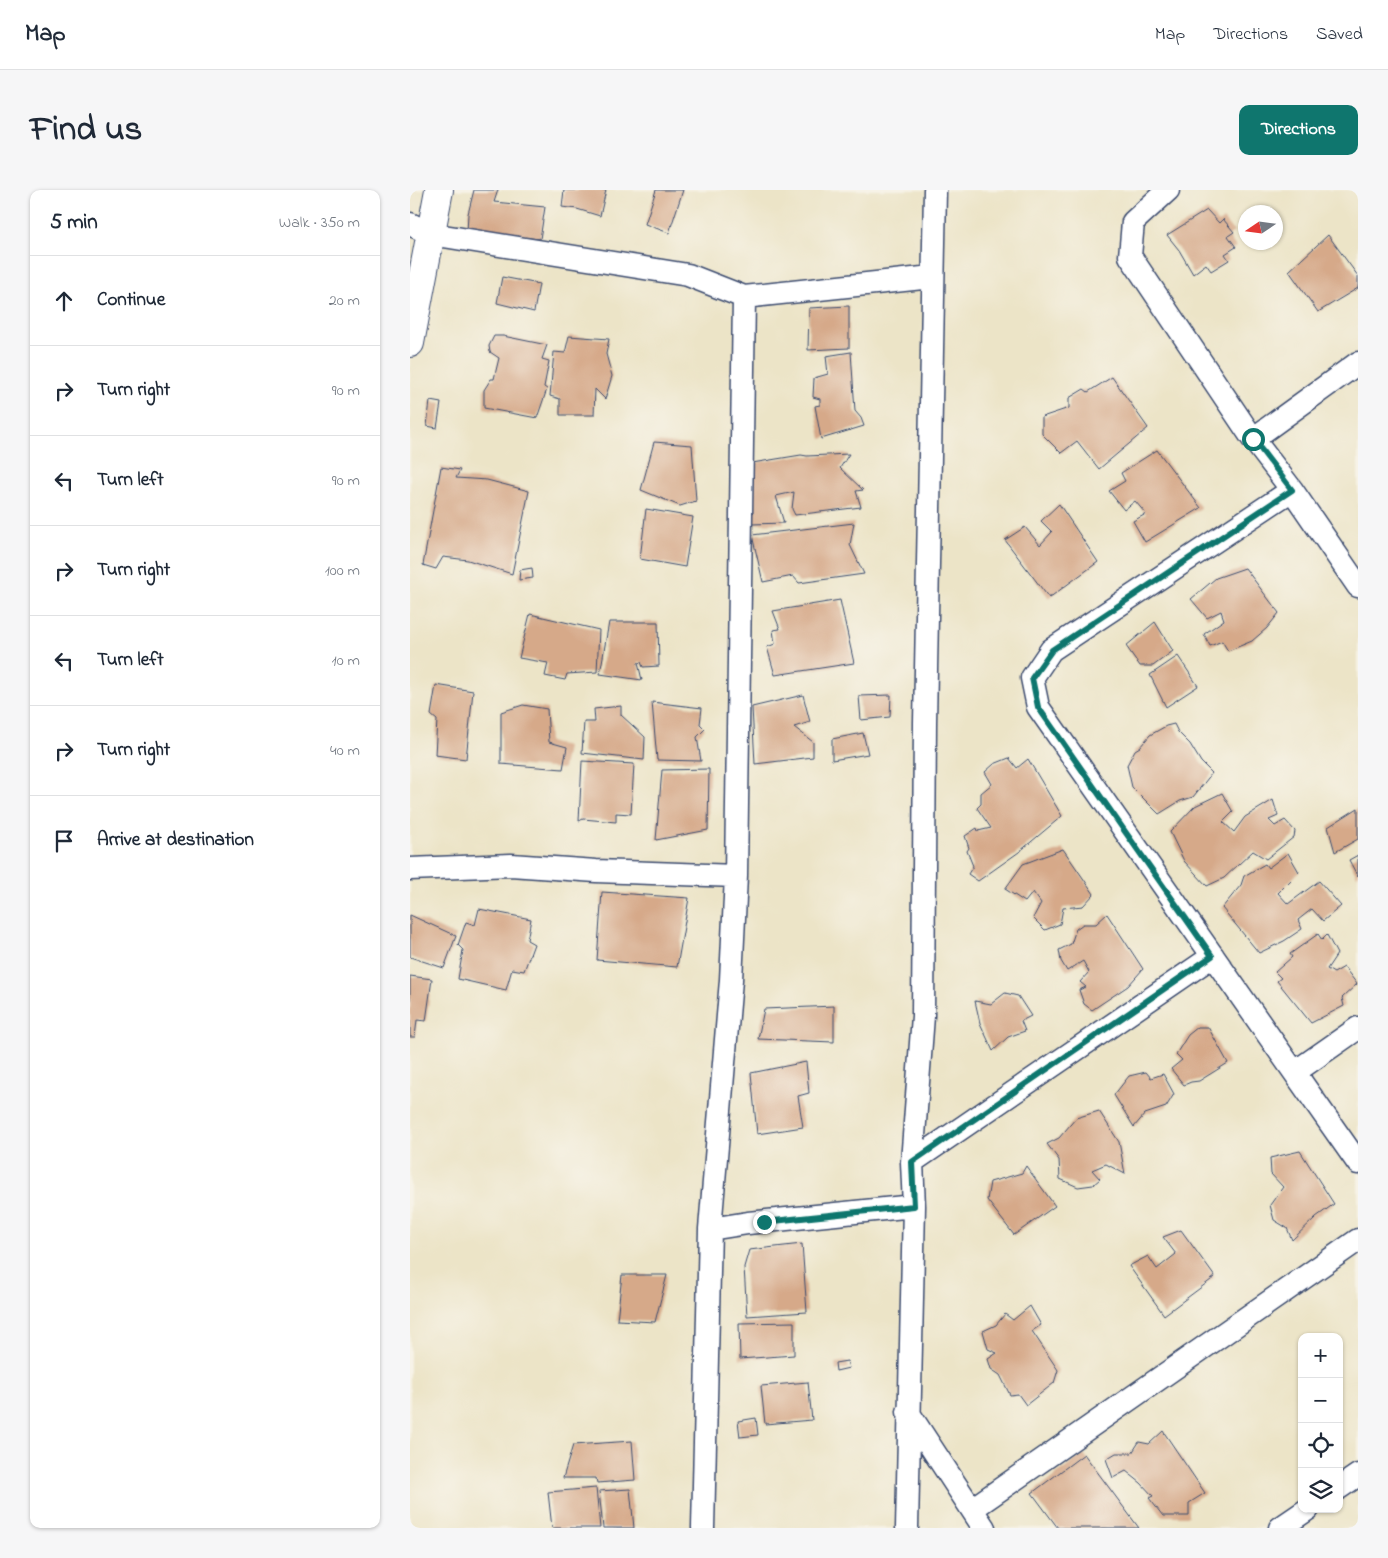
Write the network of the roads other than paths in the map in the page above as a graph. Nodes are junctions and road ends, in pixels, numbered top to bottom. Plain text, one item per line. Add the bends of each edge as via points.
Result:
1 (439, 190) edge
2 (934, 190) edge
3 (1168, 190) edge
4 (420, 229) edge
5 (932, 277) junction
6 (744, 297) junction
7 (410, 343) edge
8 (1358, 363) edge
9 (1253, 439) junction
10 (1292, 490) junction
11 (1358, 586) edge
12 (410, 868) edge
13 (736, 876) junction
14 (1212, 956) junction
15 (1358, 1028) edge
16 (1295, 1072) junction
17 (912, 1162) junction
18 (1358, 1163) edge
19 (914, 1206) junction
20 (710, 1228) junction
21 (1358, 1240) edge
22 (908, 1412) junction
23 (1358, 1475) edge
24 (1343, 1485) edge
25 (972, 1509) junction
26 (1302, 1513) edge
27 (703, 1528) edge
28 (907, 1528) edge
29 (984, 1528) edge
30 (1280, 1528) edge

1 - 4 street
2 - 5 street
3 - 9 street via 1133,222 1130,256
4 - 6 street via 688,275
4 - 7 street
5 - 6 street
5 - 17 street via 923,1016
6 - 13 street
8 - 9 street
9 - 10 street
10 - 11 street
10 - 14 street via 1052,650 1032,678 1038,707
12 - 13 street via 511,865
13 - 20 street via 731,980
14 - 16 street
14 - 17 street
15 - 16 street
16 - 18 street
17 - 19 street
19 - 20 street
19 - 22 street
20 - 27 street
21 - 25 street
22 - 25 street
22 - 28 street
23 - 24 street
25 - 29 street
26 - 30 street

